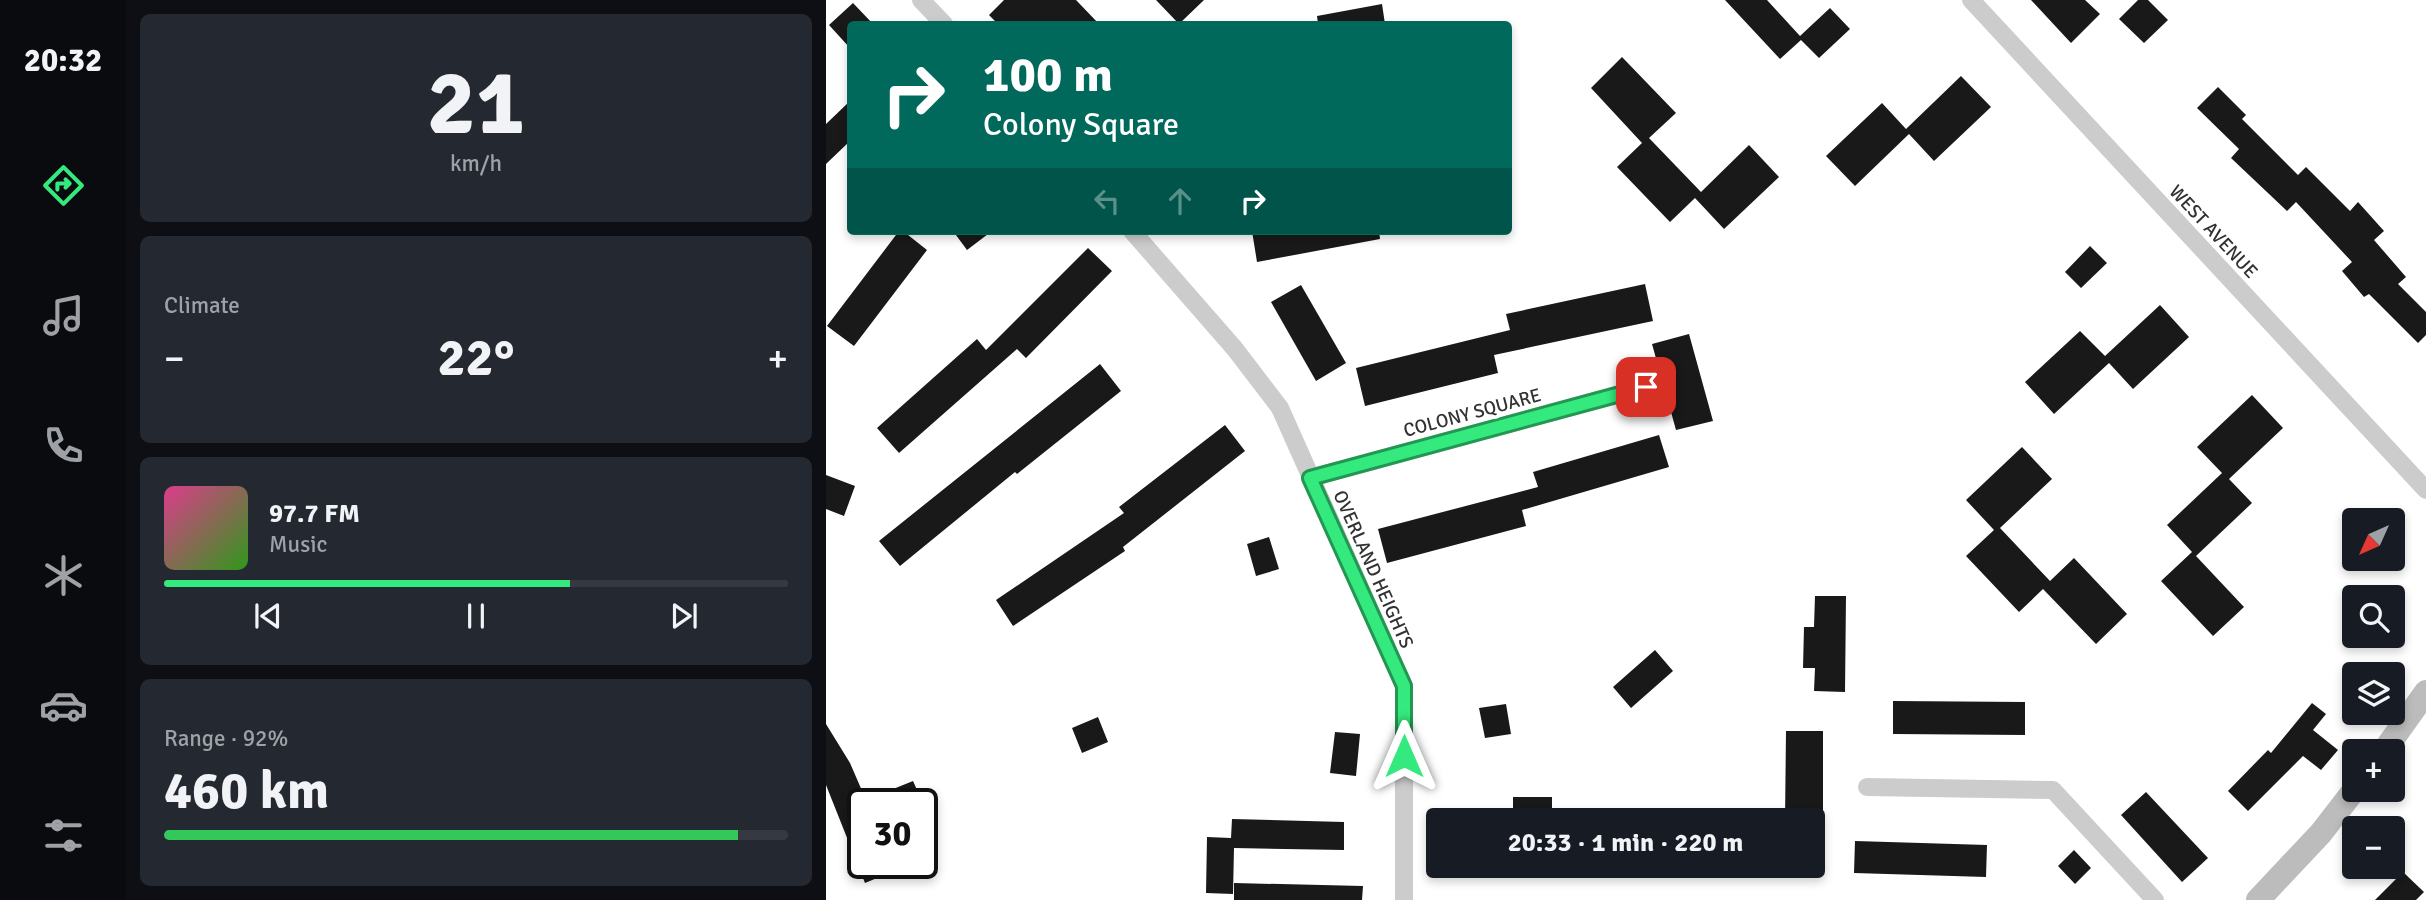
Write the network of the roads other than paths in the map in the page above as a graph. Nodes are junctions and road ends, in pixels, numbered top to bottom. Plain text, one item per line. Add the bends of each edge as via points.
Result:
1 (921, 0) edge
2 (1971, 0) edge
3 (941, 21) edge
4 (1135, 235) edge
5 (1646, 387) dead end
6 (1310, 478) junction
7 (2426, 490) edge
8 (2426, 692) edge
9 (2393, 739) edge
10 (1867, 787) dead end
11 (2345, 802) edge
12 (1404, 900) edge
13 (2155, 900) edge
14 (2258, 900) edge

1 - 3 street
2 - 7 street, WEST AVENUE
4 - 6 street, OVERLAND HEIGHTS via 1280,408
5 - 6 street, COLONY SQUARE
6 - 12 street, OVERLAND HEIGHTS via 1404,686
8 - 9 main road
10 - 13 street via 2053,790
11 - 14 main road

